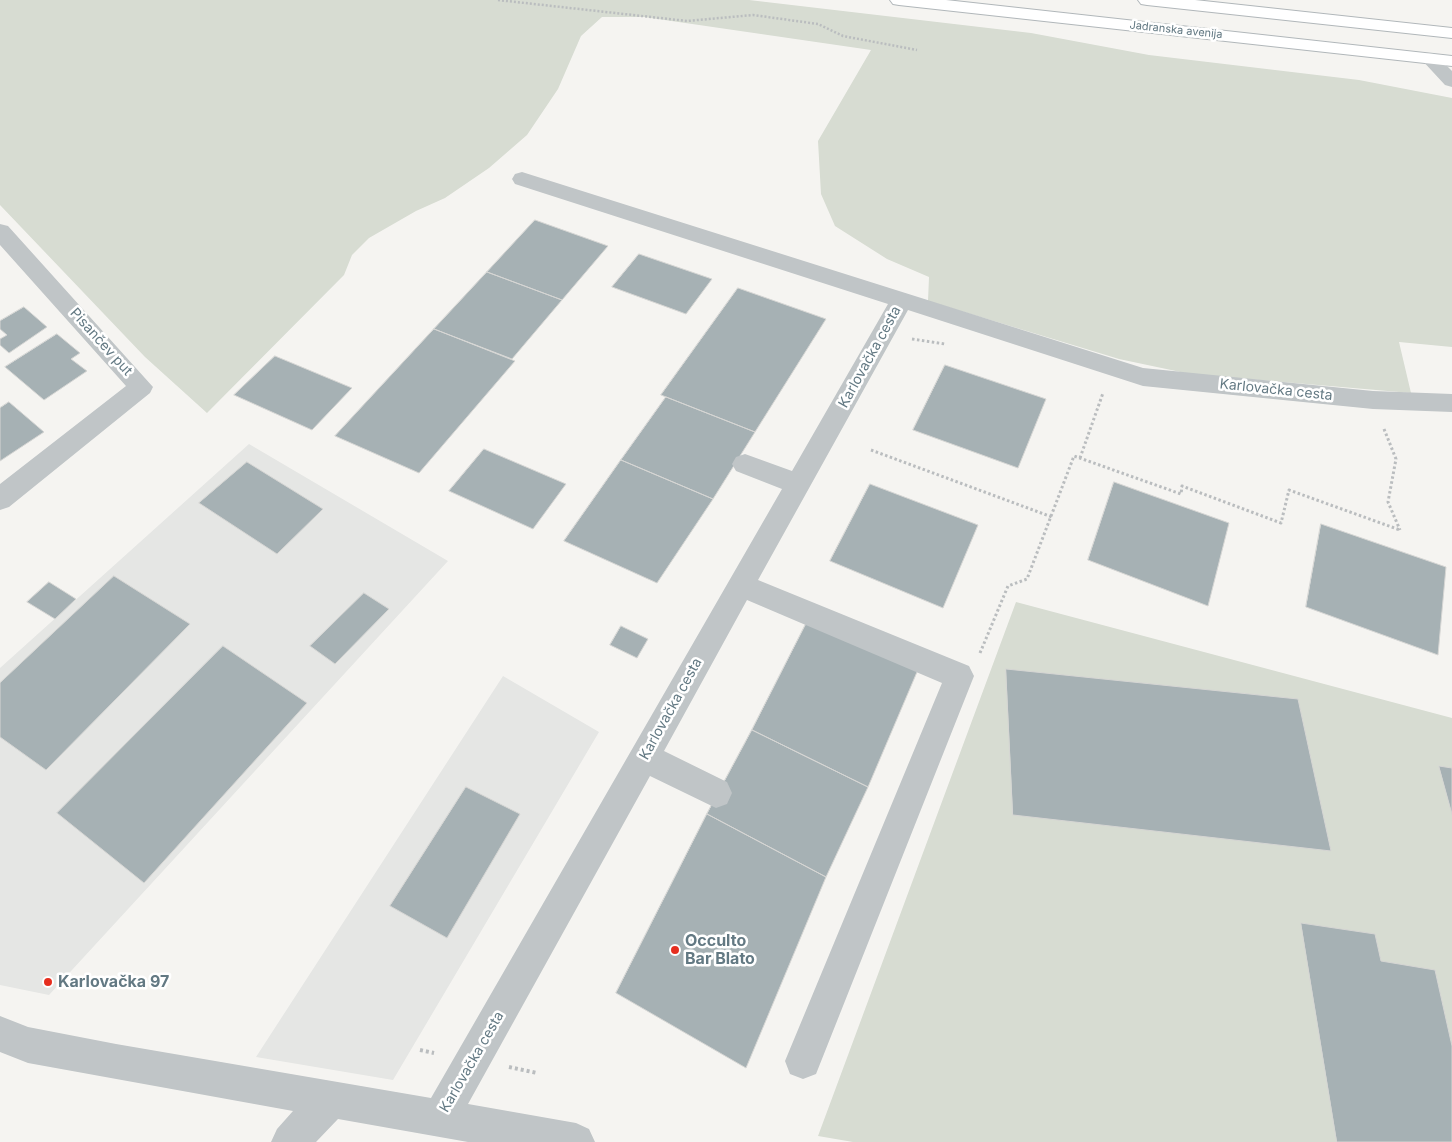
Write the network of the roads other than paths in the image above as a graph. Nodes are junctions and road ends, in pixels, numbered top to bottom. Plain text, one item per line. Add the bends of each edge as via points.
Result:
1 (899, 0) edge
2 (1147, 0) edge
3 (1452, 32) edge
4 (1429, 58) junction
5 (1452, 60) edge
6 (1452, 81) edge
7 (522, 179) dead end
8 (0, 231) edge
9 (902, 300) junction
10 (1452, 403) edge
11 (745, 464) dead end
12 (798, 484) junction
13 (0, 499) edge
14 (741, 585) junction
15 (644, 757) junction
16 (716, 793) dead end
17 (0, 1034) edge
18 (803, 1061) dead end
19 (330, 1100) junction
20 (440, 1118) junction
21 (290, 1142) edge
22 (576, 1142) edge

1 - 4 main road, Jadranska avenija
2 - 3 main road, Jadranska avenija
4 - 5 main road, Jadranska avenija
4 - 6 street
7 - 9 street, Karlovačka cesta
8 - 13 street, Pisančev put via 141,387
9 - 10 street, Karlovačka cesta via 1143,377 1373,400
9 - 12 street, Karlovačka cesta
11 - 12 street
12 - 14 street, Karlovačka cesta
14 - 15 street, Karlovačka cesta
14 - 18 street via 959,676
15 - 16 street
15 - 20 street, Karlovačka cesta
17 - 19 street, Karlovačka cesta via 37,1047
19 - 20 street, Karlovačka cesta
19 - 21 street
20 - 22 street, Karlovačka cesta

